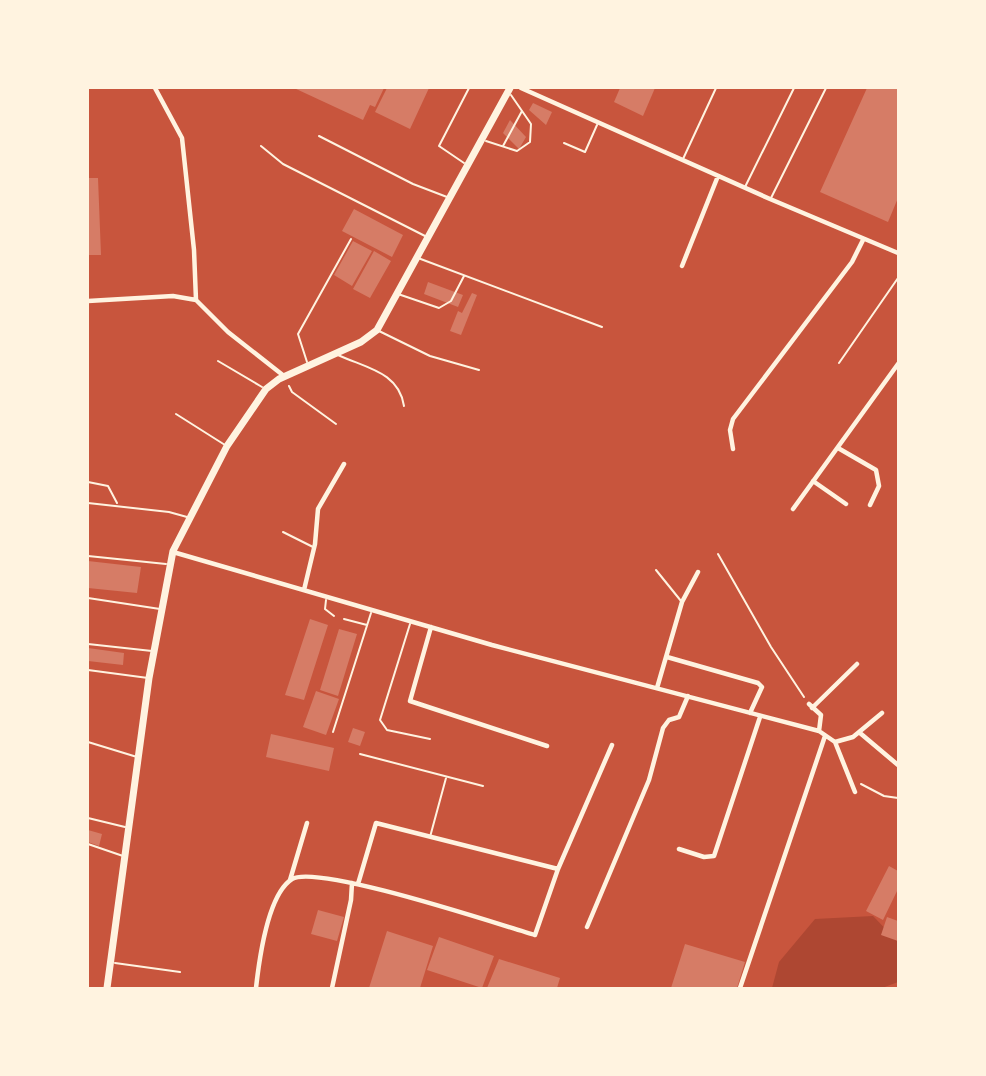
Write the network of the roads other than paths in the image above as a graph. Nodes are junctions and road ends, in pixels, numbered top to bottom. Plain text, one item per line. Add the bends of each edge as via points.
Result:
1 (155, 88) edge
2 (469, 88) edge
3 (521, 88) edge
4 (716, 88) edge
5 (793, 88) edge
6 (827, 88) edge
7 (509, 89) edge
8 (522, 111) junction
9 (598, 121) junction
10 (319, 136) dead end
11 (481, 139) junction
12 (564, 143) dead end
13 (261, 146) dead end
14 (503, 146) junction
15 (683, 160) junction
16 (468, 165) junction
17 (718, 176) junction
18 (745, 188) junction
19 (449, 198) junction
20 (770, 199) junction
21 (428, 238) junction
22 (351, 239) dead end
23 (863, 240) junction
24 (898, 251) edge
25 (417, 257) junction
26 (682, 266) dead end
27 (464, 275) junction
28 (898, 278) edge
29 (397, 293) junction
30 (196, 300) junction
31 (88, 301) edge
32 (602, 327) dead end
33 (377, 330) junction
34 (335, 354) junction
35 (218, 361) dead end
36 (839, 363) dead end
37 (898, 364) edge
38 (309, 365) junction
39 (479, 370) dead end
40 (284, 376) junction
41 (266, 389) junction
42 (404, 406) dead end
43 (176, 414) dead end
44 (228, 446) junction
45 (838, 448) junction
46 (733, 449) dead end
47 (344, 464) dead end
48 (813, 481) junction
49 (88, 482) edge
50 (88, 503) edge
51 (118, 505) junction
52 (846, 505) dead end
53 (870, 505) dead end
54 (793, 509) dead end
55 (188, 518) junction
56 (283, 532) dead end
57 (314, 547) junction
58 (173, 551) junction
59 (88, 556) edge
60 (169, 564) junction
61 (656, 570) dead end
62 (698, 572) dead end
63 (304, 590) junction
64 (328, 596) junction
65 (88, 598) edge
66 (682, 602) junction
67 (161, 609) junction
68 (372, 609) junction
69 (334, 616) dead end
70 (344, 619) dead end
71 (411, 620) junction
72 (367, 625) junction
73 (431, 627) junction
74 (88, 644) edge
75 (154, 651) junction
76 (667, 657) junction
77 (857, 664) dead end
78 (88, 670) edge
79 (149, 678) junction
80 (657, 688) junction
81 (688, 696) junction
82 (750, 713) junction
83 (882, 713) dead end
84 (760, 717) junction
85 (819, 731) junction
86 (332, 732) dead end
87 (860, 733) junction
88 (825, 736) junction
89 (430, 739) dead end
90 (88, 742) edge
91 (835, 742) junction
92 (612, 745) dead end
93 (547, 746) dead end
94 (360, 754) dead end
95 (139, 757) junction
96 (898, 765) edge
97 (446, 776) junction
98 (483, 786) dead end
99 (855, 792) dead end
100 (88, 818) edge
101 (307, 823) dead end
102 (129, 828) junction
103 (430, 838) junction
104 (88, 845) edge
105 (679, 849) dead end
106 (124, 856) junction
107 (558, 869) junction
108 (290, 880) junction
109 (355, 884) junction
110 (587, 927) dead end
111 (110, 963) junction
112 (180, 972) dead end
113 (107, 989) edge
114 (256, 989) edge
115 (332, 989) edge
116 (740, 989) edge

1 - 30 street via 183,138
2 - 16 lane via 439,146
3 - 9 street
4 - 15 lane
5 - 18 lane
6 - 20 lane
7 - 8 lane
7 - 11 highway
8 - 14 lane
8 - 14 lane via 531,124 530,142 517,151
9 - 12 lane via 585,152
9 - 15 street
10 - 19 lane
11 - 14 lane
11 - 16 highway
13 - 21 lane via 283,164
15 - 17 street
16 - 19 highway
17 - 18 street
17 - 26 street
18 - 20 street
19 - 21 highway
20 - 23 street
21 - 25 highway
22 - 38 lane via 298,334
23 - 24 street
23 - 46 street via 852,262 733,419
25 - 27 lane
25 - 29 highway
27 - 29 lane via 451,301 439,308
27 - 32 lane
28 - 36 lane
29 - 33 highway
30 - 31 street via 173,296
30 - 40 street
33 - 34 highway
33 - 39 lane via 430,356
34 - 38 highway
34 - 42 lane via 391,379 401,389
35 - 41 lane
37 - 45 street
38 - 40 highway
40 - 41 highway
41 - 44 highway
43 - 44 lane
44 - 55 highway
45 - 48 street
45 - 53 street via 876,470 879,486
47 - 57 street via 318,509
48 - 52 street
48 - 54 street
49 - 51 lane via 108,486
50 - 51 lane
51 - 55 lane
55 - 58 highway
56 - 57 lane
57 - 63 street
58 - 60 highway
58 - 63 street
59 - 60 lane
60 - 67 highway
61 - 66 lane
62 - 66 street
63 - 64 street
64 - 68 street
64 - 69 lane via 325,609
65 - 67 lane
66 - 76 street
67 - 75 highway
68 - 71 street
68 - 72 lane
70 - 72 lane
71 - 73 street
71 - 89 lane via 380,720 387,730
72 - 86 lane
73 - 80 street
73 - 93 street via 410,701
74 - 75 lane
75 - 79 highway
76 - 80 street
76 - 82 street via 758,683 762,687
77 - 85 street via 811,706 821,715
78 - 79 lane
79 - 95 highway
80 - 81 street
81 - 82 street
81 - 110 street via 679,717 668,720 663,728 649,780
82 - 84 street
83 - 87 street
84 - 85 street
84 - 105 street via 714,856
85 - 88 street
87 - 91 street
87 - 96 street
88 - 91 street
88 - 116 street
90 - 95 lane
91 - 99 street
92 - 107 street
94 - 97 lane
95 - 102 highway
97 - 98 lane
97 - 103 lane
100 - 102 lane
101 - 108 street
102 - 106 highway
103 - 107 street
103 - 109 street via 376,823
104 - 106 lane
106 - 111 highway
107 - 109 street via 535,934
108 - 109 street via 311,875
108 - 114 street via 268,920
109 - 115 street
111 - 112 lane
111 - 113 highway

